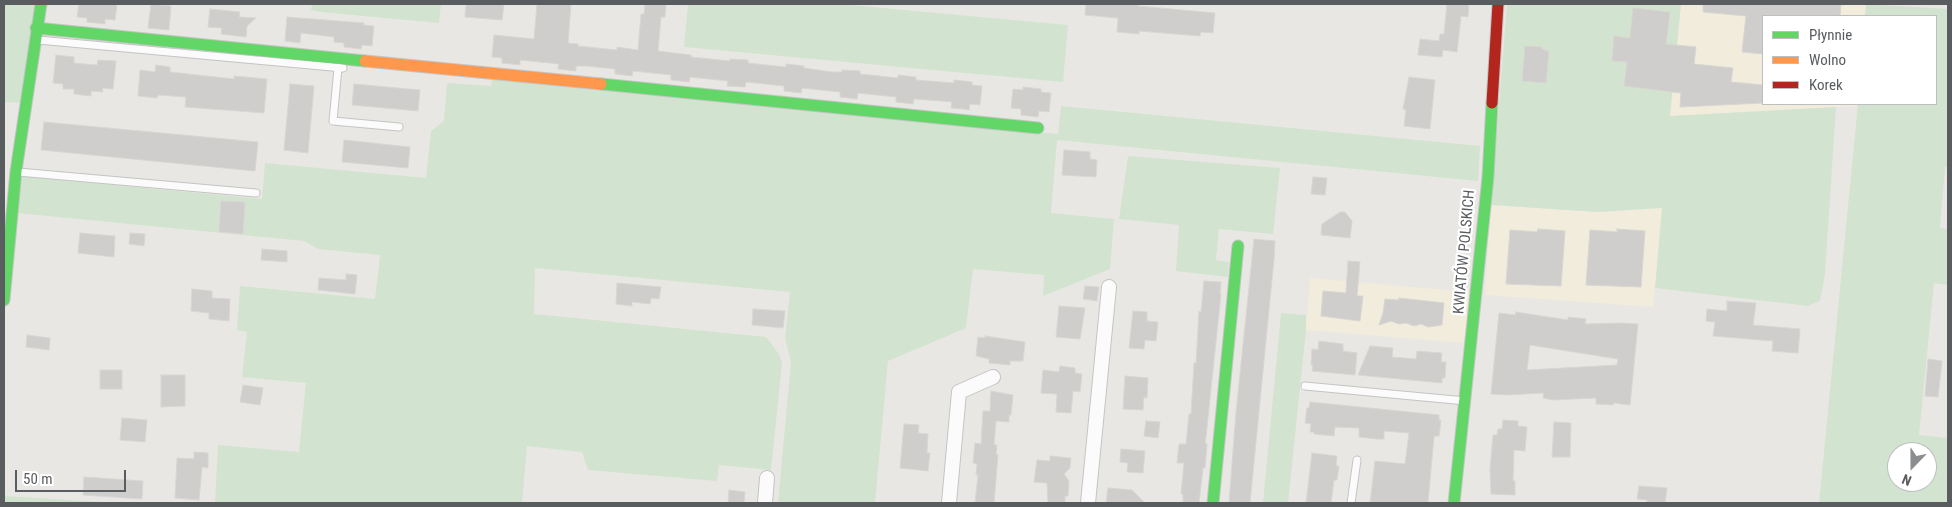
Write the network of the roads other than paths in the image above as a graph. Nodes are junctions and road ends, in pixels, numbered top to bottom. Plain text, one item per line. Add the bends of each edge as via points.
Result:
1 (41, 4) edge
2 (1498, 4) edge
3 (36, 34) junction
4 (338, 68) junction
5 (347, 68) dead end
6 (399, 128) dead end
7 (1038, 128) dead end
8 (10, 171) edge
9 (256, 193) dead end
10 (1238, 246) dead end
11 (1109, 287) dead end
12 (4, 300) edge
13 (993, 377) dead end
14 (1305, 386) dead end
15 (1466, 401) junction
16 (1357, 460) dead end
17 (767, 478) dead end
18 (764, 503) edge
19 (949, 503) edge
20 (1088, 503) edge
21 (1213, 503) edge
22 (1351, 503) edge
23 (1454, 503) edge

1 - 3 street
2 - 15 street, KWIATÓW POLSKICH via 1488,177
3 - 4 lane
3 - 7 street
3 - 8 street
4 - 5 lane
4 - 6 lane via 333,121
8 - 9 lane
8 - 12 street
10 - 21 street
11 - 20 street
13 - 19 street via 959,392
14 - 15 lane
15 - 23 street, KWIATÓW POLSKICH
16 - 22 lane
17 - 18 street

